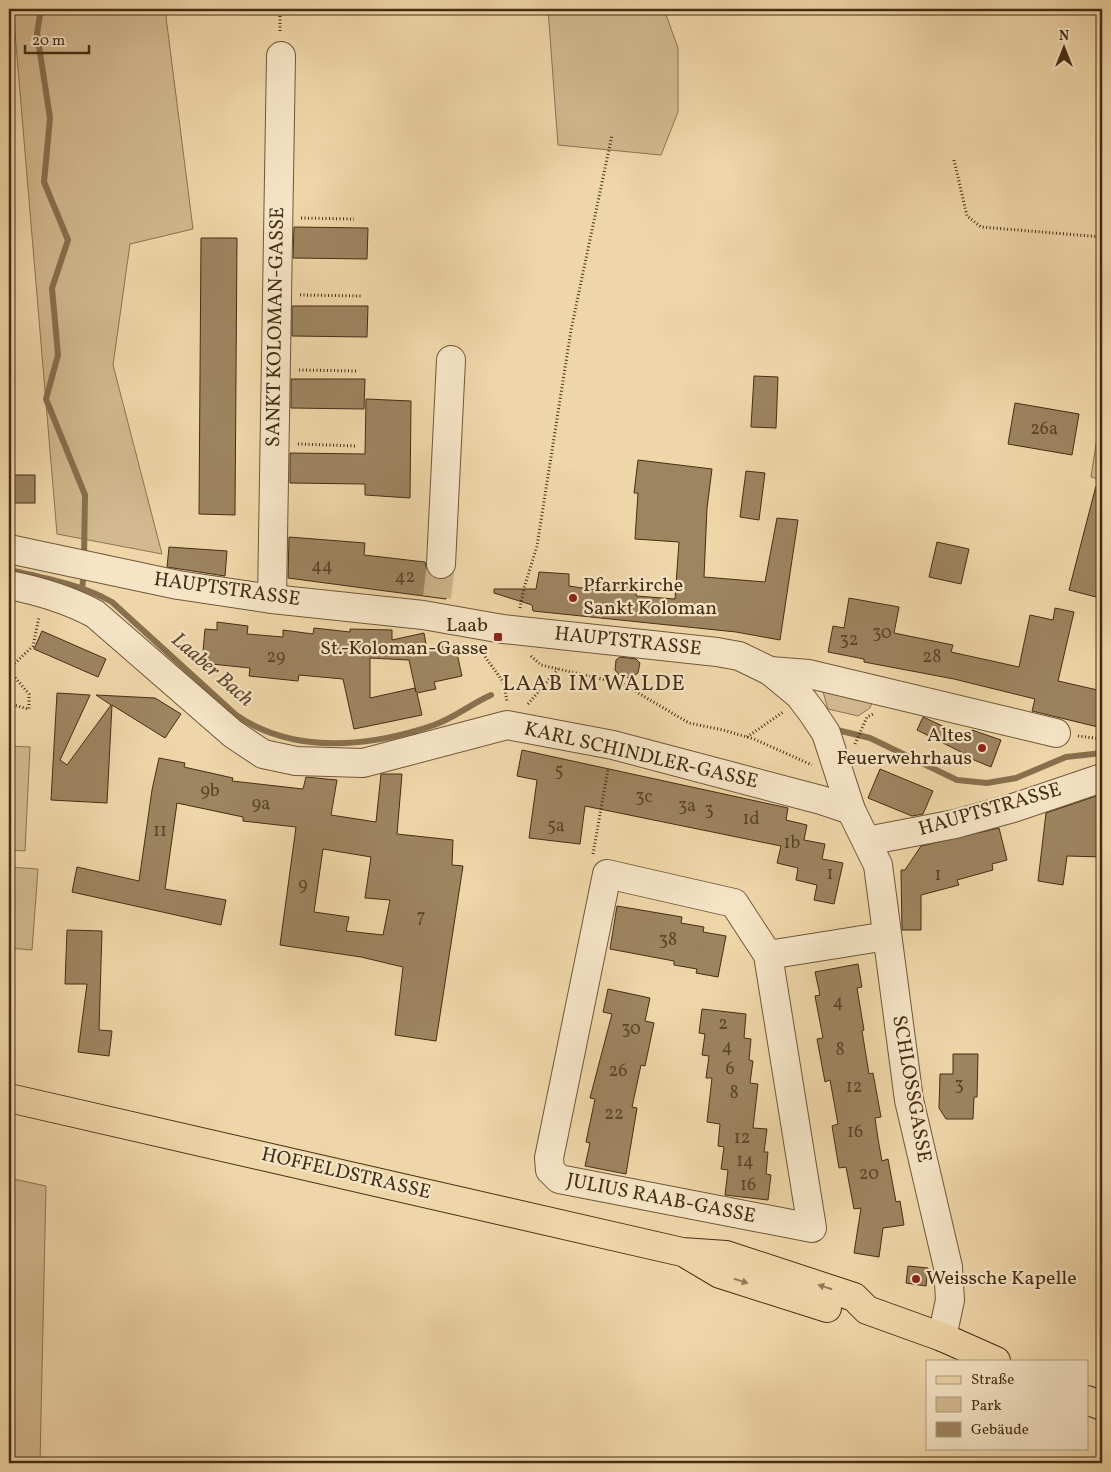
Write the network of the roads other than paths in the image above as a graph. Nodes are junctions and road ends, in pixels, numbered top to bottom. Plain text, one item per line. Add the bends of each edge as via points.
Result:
1 (281, 56) dead end
2 (451, 360) dead end
3 (9, 549) edge
4 (441, 564) tunnel mouth
5 (9, 585) edge
6 (272, 598) junction
7 (770, 671) junction
8 (1056, 733) dead end
9 (1102, 778) edge
10 (851, 810) junction
11 (867, 841) junction
12 (887, 936) junction
13 (768, 955) junction
14 (9, 1098) edge
15 (942, 1337) junction
16 (994, 1360) edge
17 (1088, 1400) edge
18 (1102, 1406) edge

1 - 6 street, SANKT KOLOMAN-GASSE
2 - 4 street
3 - 6 street, HAUPTSTRASSE via 178,585
5 - 10 street, KARL SCHINDLER-GASSE via 44,592 95,614 232,734 263,754 296,761 363,763 514,726 613,745
6 - 7 street, HAUPTSTRASSE via 436,607 464,623 717,652 739,656
7 - 8 street, HAUPTSTRASSE via 809,674
7 - 10 street, HAUPTSTRASSE via 806,704 842,757
9 - 11 street, HAUPTSTRASSE via 1013,808
10 - 11 street, HAUPTSTRASSE
11 - 12 street, SCHLOSSGASSE via 878,865
12 - 13 street
12 - 15 street, SCHLOSSGASSE via 909,1100 948,1267 950,1300
13 - 13 street, JULIUS RAAB-GASSE via 812,1228 559,1179 550,1170 549,1158 606,874 734,903
14 - 15 main road, HOFFELDSTRASSE via 682,1252 720,1274 848,1315 866,1310
15 - 16 main road, HOFFELDSTRASSE
17 - 18 main road

